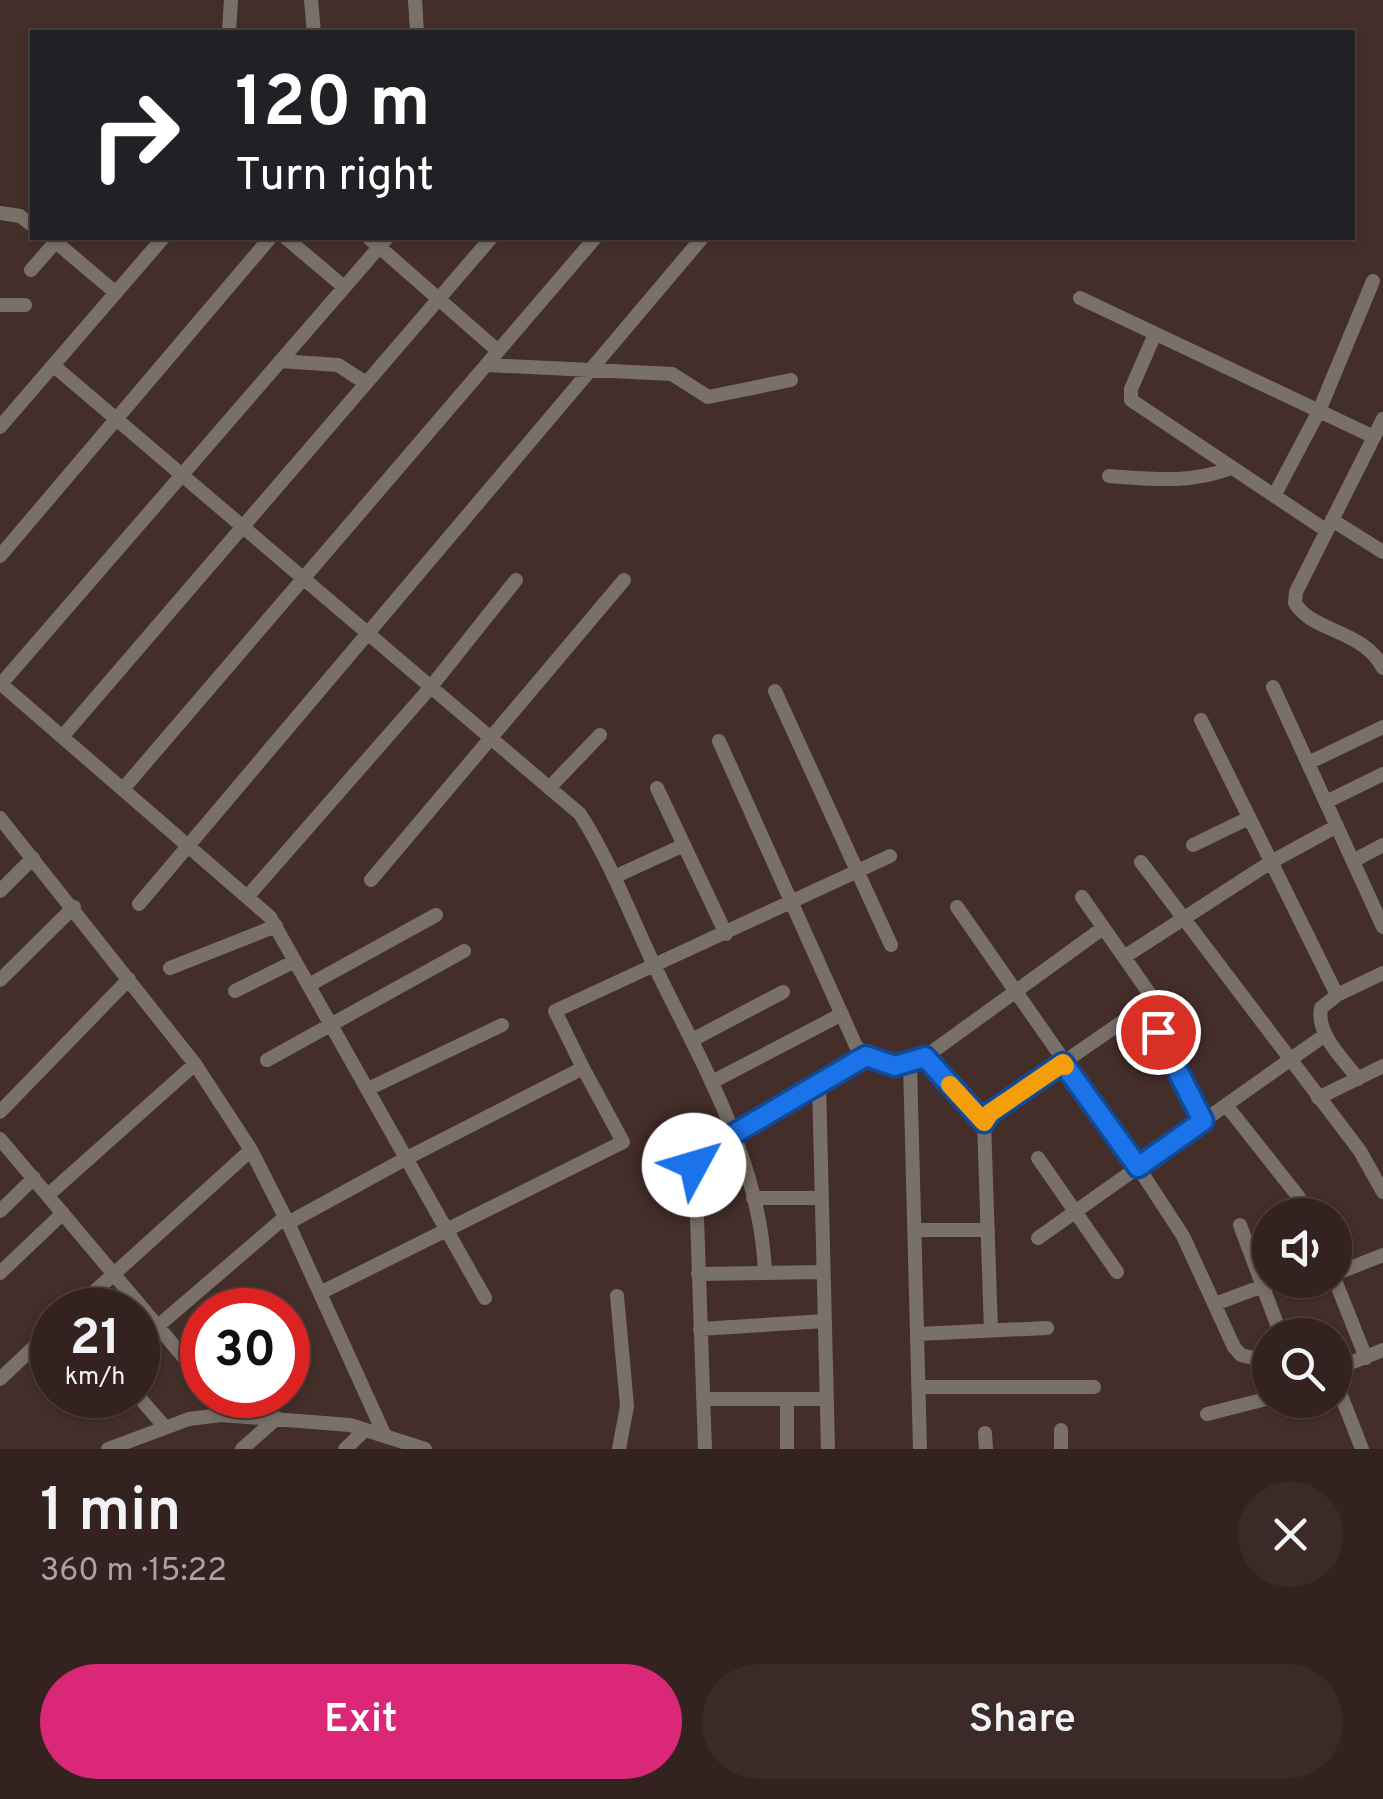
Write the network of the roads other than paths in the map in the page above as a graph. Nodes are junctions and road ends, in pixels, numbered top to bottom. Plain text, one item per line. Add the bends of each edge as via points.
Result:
1 (231, 0) edge
2 (311, 0) edge
3 (415, 0) edge
4 (229, 30) edge
5 (314, 30) edge
6 (417, 30) edge
7 (0, 213) edge
8 (30, 223) edge
9 (55, 240) edge
10 (57, 240) edge
11 (161, 240) edge
12 (268, 240) edge
13 (288, 240) edge
14 (489, 240) edge
15 (594, 240) edge
16 (700, 240) edge
17 (378, 241) edge
18 (31, 270) dead end
19 (1373, 281) dead end
20 (344, 287) junction
21 (116, 293) junction
22 (438, 298) junction
23 (1080, 298) dead end
24 (0, 305) edge
25 (25, 306) dead end
26 (1155, 334) junction
27 (498, 351) junction
28 (280, 361) junction
29 (486, 365) junction
30 (54, 366) junction
31 (592, 370) junction
32 (791, 380) dead end
33 (366, 383) junction
34 (1319, 411) junction
35 (118, 418) junction
36 (0, 427) edge
37 (1379, 430) edge
38 (1231, 468) junction
39 (181, 476) junction
40 (1110, 476) dead end
41 (1274, 496) junction
42 (1330, 525) junction
43 (243, 529) junction
44 (1383, 552) edge
45 (0, 556) edge
46 (302, 580) junction
47 (516, 580) dead end
48 (624, 580) dead end
49 (368, 636) junction
50 (1383, 668) edge
51 (0, 684) edge
52 (1273, 687) dead end
53 (430, 688) junction
54 (775, 691) dead end
55 (1201, 720) dead end
56 (1383, 727) edge
57 (600, 735) dead end
58 (62, 736) junction
59 (490, 739) junction
60 (718, 741) dead end
61 (1308, 763) junction
62 (1383, 774) edge
63 (549, 788) junction
64 (657, 788) dead end
65 (124, 789) junction
66 (1326, 802) junction
67 (0, 818) edge
68 (1249, 818) junction
69 (1336, 826) junction
70 (189, 845) junction
71 (684, 845) junction
72 (1193, 845) dead end
73 (1383, 845) edge
74 (890, 856) dead end
75 (33, 858) junction
76 (1353, 861) junction
77 (1141, 862) dead end
78 (1270, 862) junction
79 (858, 871) junction
80 (614, 877) junction
81 (370, 880) dead end
82 (0, 890) edge
83 (247, 897) junction
84 (1082, 898) dead end
85 (792, 902) junction
86 (139, 904) dead end
87 (957, 907) dead end
88 (74, 908) junction
89 (436, 915) dead end
90 (1186, 917) junction
91 (276, 926) junction
92 (1383, 927) edge
93 (1103, 928) junction
94 (726, 934) junction
95 (892, 944) dead end
96 (464, 951) dead end
97 (1124, 957) junction
98 (295, 960) junction
99 (654, 963) junction
100 (170, 968) dead end
101 (1383, 973) edge
102 (0, 980) edge
103 (129, 980) junction
104 (309, 985) junction
105 (235, 991) dead end
106 (782, 992) dead end
107 (1014, 992) junction
108 (1337, 995) junction
109 (1154, 1000) junction
110 (842, 1014) junction
111 (330, 1023) junction
112 (502, 1025) dead end
113 (1325, 1035) junction
114 (692, 1040) junction
115 (866, 1056) junction
116 (266, 1060) dead end
117 (918, 1060) junction
118 (1290, 1060) junction
119 (1063, 1063) junction
120 (195, 1064) junction
121 (1383, 1066) edge
122 (583, 1068) junction
123 (1358, 1078) junction
124 (712, 1082) junction
125 (819, 1083) junction
126 (368, 1090) junction
127 (1318, 1098) junction
128 (1226, 1105) junction
129 (0, 1112) edge
130 (1203, 1121) junction
131 (984, 1122) junction
132 (733, 1134) junction
133 (0, 1139) edge
134 (251, 1150) junction
135 (405, 1158) junction
136 (1038, 1158) dead end
137 (1138, 1167) junction
138 (34, 1178) junction
139 (1383, 1192) edge
140 (48, 1195) junction
141 (753, 1198) junction
142 (822, 1198) junction
143 (1299, 1198) edge
144 (0, 1211) edge
145 (1075, 1212) junction
146 (63, 1214) junction
147 (286, 1220) junction
148 (1240, 1225) dead end
149 (446, 1230) junction
150 (914, 1230) junction
151 (988, 1230) junction
152 (1038, 1238) dead end
153 (1383, 1255) edge
154 (1252, 1257) edge
155 (1352, 1269) edge
156 (824, 1272) junction
157 (1117, 1272) dead end
158 (0, 1273) edge
159 (764, 1273) junction
160 (114, 1274) junction
161 (698, 1274) junction
162 (98, 1288) edge
163 (126, 1288) edge
164 (1252, 1290) edge
165 (320, 1293) junction
166 (618, 1296) dead end
167 (485, 1298) dead end
168 (1343, 1298) edge
169 (1214, 1304) junction
170 (825, 1322) junction
171 (160, 1324) edge
172 (160, 1328) edge
173 (1046, 1328) dead end
174 (700, 1329) junction
175 (992, 1330) junction
176 (917, 1334) junction
177 (1383, 1350) edge
178 (30, 1351) edge
179 (180, 1352) edge
180 (1252, 1358) edge
181 (1366, 1358) junction
182 (1352, 1363) edge
183 (0, 1379) edge
184 (918, 1387) junction
185 (1094, 1387) dead end
186 (703, 1400) junction
187 (787, 1400) junction
188 (827, 1400) junction
189 (1252, 1403) edge
190 (1208, 1414) dead end
191 (157, 1418) edge
192 (204, 1418) edge
193 (276, 1418) joint
194 (1350, 1418) edge
195 (165, 1427) junction
196 (365, 1430) junction
197 (1061, 1430) dead end
198 (985, 1432) dead end
199 (386, 1436) junction
200 (108, 1449) edge
201 (242, 1449) edge
202 (345, 1449) edge
203 (425, 1449) edge
204 (619, 1449) edge
205 (705, 1449) edge
206 (787, 1449) edge
207 (828, 1449) edge
208 (920, 1449) edge
209 (986, 1449) edge
210 (1062, 1449) edge
211 (1362, 1449) edge

1 - 4 street
2 - 5 street
3 - 6 street
7 - 8 street
9 - 18 street
10 - 21 street
11 - 21 street
12 - 35 street
13 - 20 street
14 - 22 street
15 - 27 street
16 - 31 street
17 - 20 street
17 - 22 street
19 - 34 street
20 - 28 street
21 - 30 street
22 - 27 street
22 - 33 street
23 - 26 street
24 - 25 street
26 - 34 street
26 - 38 street via 1131,400
27 - 29 street
28 - 33 street via 338,365
28 - 39 street
29 - 31 street
29 - 46 street
30 - 35 street
30 - 36 street
31 - 32 street via 672,374 708,397
31 - 49 street
33 - 43 street
34 - 37 street
34 - 41 street
35 - 39 street
35 - 45 street
37 - 42 street
38 - 40 street via 1182,481
38 - 41 street
39 - 43 street
39 - 51 street
41 - 42 street
42 - 44 street
42 - 50 street via 1295,603 1370,648
43 - 46 street
43 - 58 street
46 - 49 street
46 - 65 street
47 - 53 street
48 - 59 street
49 - 53 street
49 - 70 street
51 - 58 street
52 - 61 street
53 - 59 street
53 - 83 street
54 - 79 street
55 - 68 street
56 - 61 street
57 - 63 street
58 - 65 street
59 - 63 street
59 - 81 street
60 - 85 street
61 - 66 street
62 - 66 street
63 - 80 street via 580,814
64 - 71 street
65 - 70 street
66 - 69 street
67 - 75 street
68 - 72 street
68 - 78 street
69 - 76 street
69 - 78 street
70 - 83 street
70 - 86 street
71 - 80 street
71 - 94 street
73 - 76 street
74 - 79 street
75 - 82 street
75 - 88 street
76 - 92 street
77 - 90 street
78 - 90 street
78 - 108 street
79 - 85 street
79 - 95 street
80 - 99 street
83 - 91 street
84 - 93 street
85 - 94 street
85 - 110 street
87 - 107 street
88 - 102 street
88 - 103 street
89 - 104 street
90 - 97 street
90 - 118 street
91 - 98 street
91 - 100 street
93 - 97 street
93 - 107 street
94 - 99 street
96 - 111 street
97 - 109 street
98 - 104 street
98 - 105 street
99 - 114 street
99 - 122 street via 555,1011
101 - 108 street
103 - 120 street
103 - 129 street
104 - 111 street
106 - 114 street
107 - 117 street
107 - 119 street
108 - 113 street via 1321,1008
109 - 119 street
109 - 130 street
110 - 115 street
110 - 124 street
111 - 116 street
111 - 126 street
112 - 126 street
113 - 118 street
113 - 123 street
114 - 124 street
115 - 117 street via 895,1066
115 - 125 street
117 - 131 street
117 - 150 street
118 - 127 street
118 - 128 street
119 - 131 street
119 - 137 street
120 - 134 street
120 - 140 street
121 - 123 street
122 - 135 street
122 - 149 street via 623,1142
123 - 127 street
124 - 132 street
125 - 132 street
125 - 142 street
126 - 135 street
127 - 139 street
128 - 130 street
128 - 143 street
130 - 137 street
131 - 151 street
132 - 141 street
132 - 161 street via 695,1160
133 - 138 street
134 - 147 street
134 - 160 street
135 - 147 street
135 - 149 street
136 - 145 street
137 - 145 street
137 - 169 street via 1183,1236
138 - 140 street
138 - 144 street
140 - 146 street
141 - 142 street
141 - 159 street via 764,1238
142 - 156 street
145 - 152 street
145 - 157 street
146 - 158 street
146 - 160 street
147 - 165 street
147 - 171 street
148 - 154 street
149 - 165 street
149 - 167 street
150 - 151 street
150 - 176 street
151 - 175 street
153 - 155 street
156 - 159 street
156 - 170 street
159 - 161 street
160 - 162 street
160 - 163 street
161 - 174 street
164 - 169 street
165 - 199 street
166 - 204 street via 626,1406
168 - 181 street
169 - 180 street via 1240,1355
170 - 174 street
170 - 188 street
172 - 179 street
173 - 175 street
174 - 186 street
175 - 176 street
176 - 184 street
177 - 181 street
178 - 183 street
181 - 182 street
184 - 185 street
184 - 208 street
186 - 187 street
186 - 205 street
187 - 188 street
187 - 206 street
188 - 207 street
189 - 190 street
191 - 195 street
192 - 195 street
193 - 196 street
193 - 201 street
194 - 211 street
195 - 200 street
196 - 199 street
196 - 202 street
197 - 210 street
198 - 209 street
199 - 203 street

